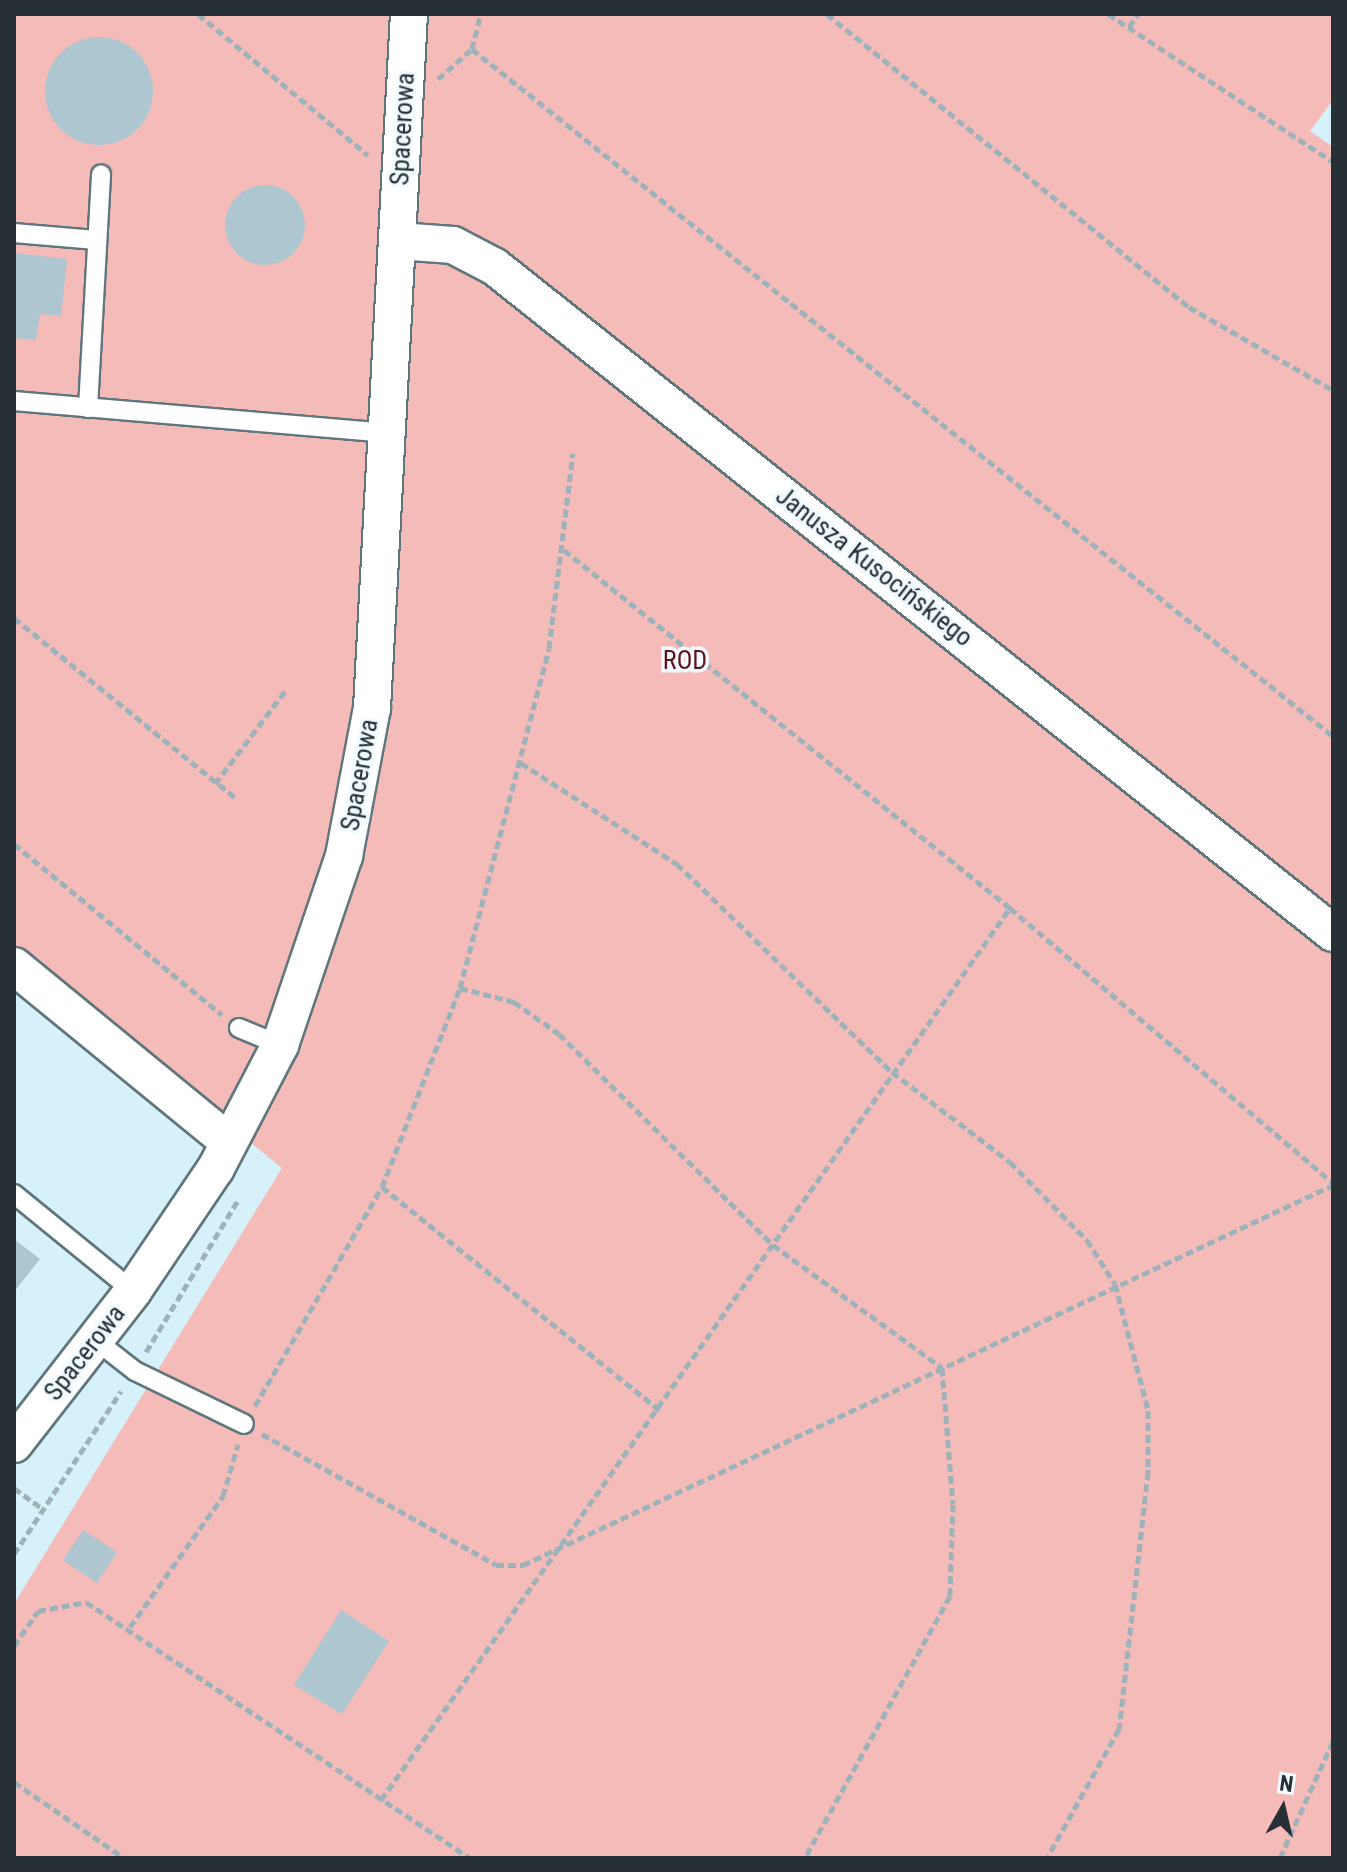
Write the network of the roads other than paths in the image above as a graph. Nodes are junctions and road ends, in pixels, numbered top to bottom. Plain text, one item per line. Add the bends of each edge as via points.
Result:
1 (409, 14) edge
2 (101, 174) dead end
3 (14, 233) edge
4 (96, 240) junction
5 (398, 241) junction
6 (14, 401) edge
7 (88, 408) junction
8 (388, 433) junction
9 (1333, 933) edge
10 (14, 966) edge
11 (239, 1028) road end
12 (280, 1045) junction
13 (229, 1142) junction
14 (14, 1194) edge
15 (133, 1291) junction
16 (94, 1339) junction
17 (244, 1424) road end
18 (14, 1444) edge

1 - 5 street, Spacerowa
2 - 4 lane
3 - 4 lane
4 - 7 lane
5 - 8 street, Spacerowa
5 - 9 street, Janusza Kusocińskiego via 453,245 495,267
6 - 7 lane
7 - 8 lane
8 - 12 street, Spacerowa via 372,708 359,794 323,926
10 - 13 street
11 - 12 lane
12 - 13 street, Spacerowa
13 - 15 street, Spacerowa
14 - 15 lane
15 - 16 street, Spacerowa
16 - 17 lane via 135,1371
16 - 18 street, Spacerowa

